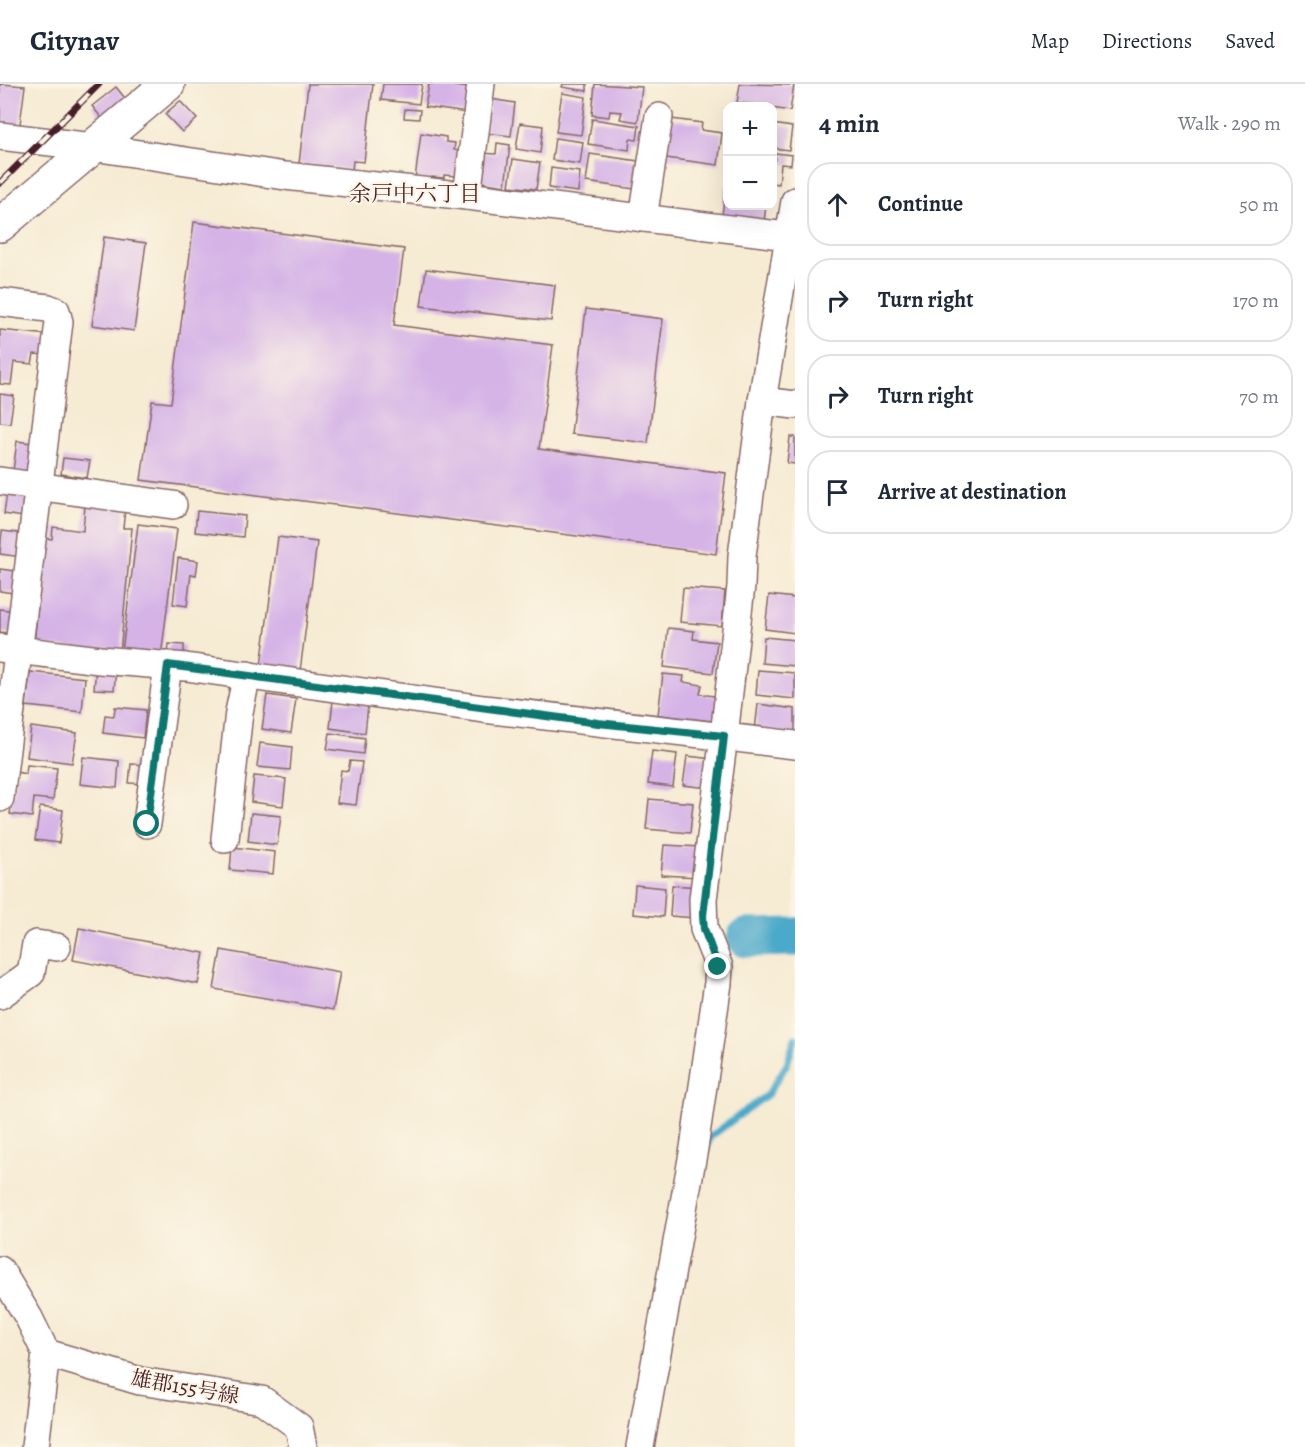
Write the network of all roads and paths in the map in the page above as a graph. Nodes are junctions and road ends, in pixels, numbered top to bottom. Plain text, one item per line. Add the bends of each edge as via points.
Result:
1 (168, 84) edge
2 (481, 84) edge
3 (658, 117) dead end
4 (0, 136) edge
5 (93, 147) junction
6 (467, 195) junction
7 (795, 201) edge
8 (644, 218) junction
9 (0, 225) edge
10 (792, 237) edge
11 (0, 302) edge
12 (762, 401) junction
13 (795, 405) edge
14 (0, 481) edge
15 (39, 486) junction
16 (173, 505) dead end
17 (9, 649) edge
18 (168, 665) junction
19 (247, 675) junction
20 (724, 736) junction
21 (795, 745) edge
22 (0, 798) edge
23 (147, 824) dead end
24 (225, 839) dead end
25 (57, 947) dead end
26 (0, 995) edge
27 (0, 1270) edge
28 (46, 1353) junction
29 (35, 1447) edge
30 (303, 1447) edge
31 (640, 1447) edge

1 - 5 main road
2 - 6 street
3 - 8 street
4 - 5 street
5 - 6 street via 285,176
5 - 9 main road
6 - 8 street
7 - 10 street
8 - 10 street
10 - 12 street
11 - 15 street via 48,308 56,311 59,322
12 - 13 street
12 - 20 street
14 - 15 street
15 - 16 street
15 - 17 street
17 - 18 street
17 - 22 street
18 - 19 street
18 - 23 street
19 - 20 street via 484,709
19 - 24 street via 239,712
20 - 21 street
20 - 31 street via 703,916 718,967 718,983 694,1148
25 - 26 street via 36,944 31,973
27 - 28 street
28 - 29 street
28 - 30 street, 雄郡155号線 via 140,1381 262,1400 299,1428

